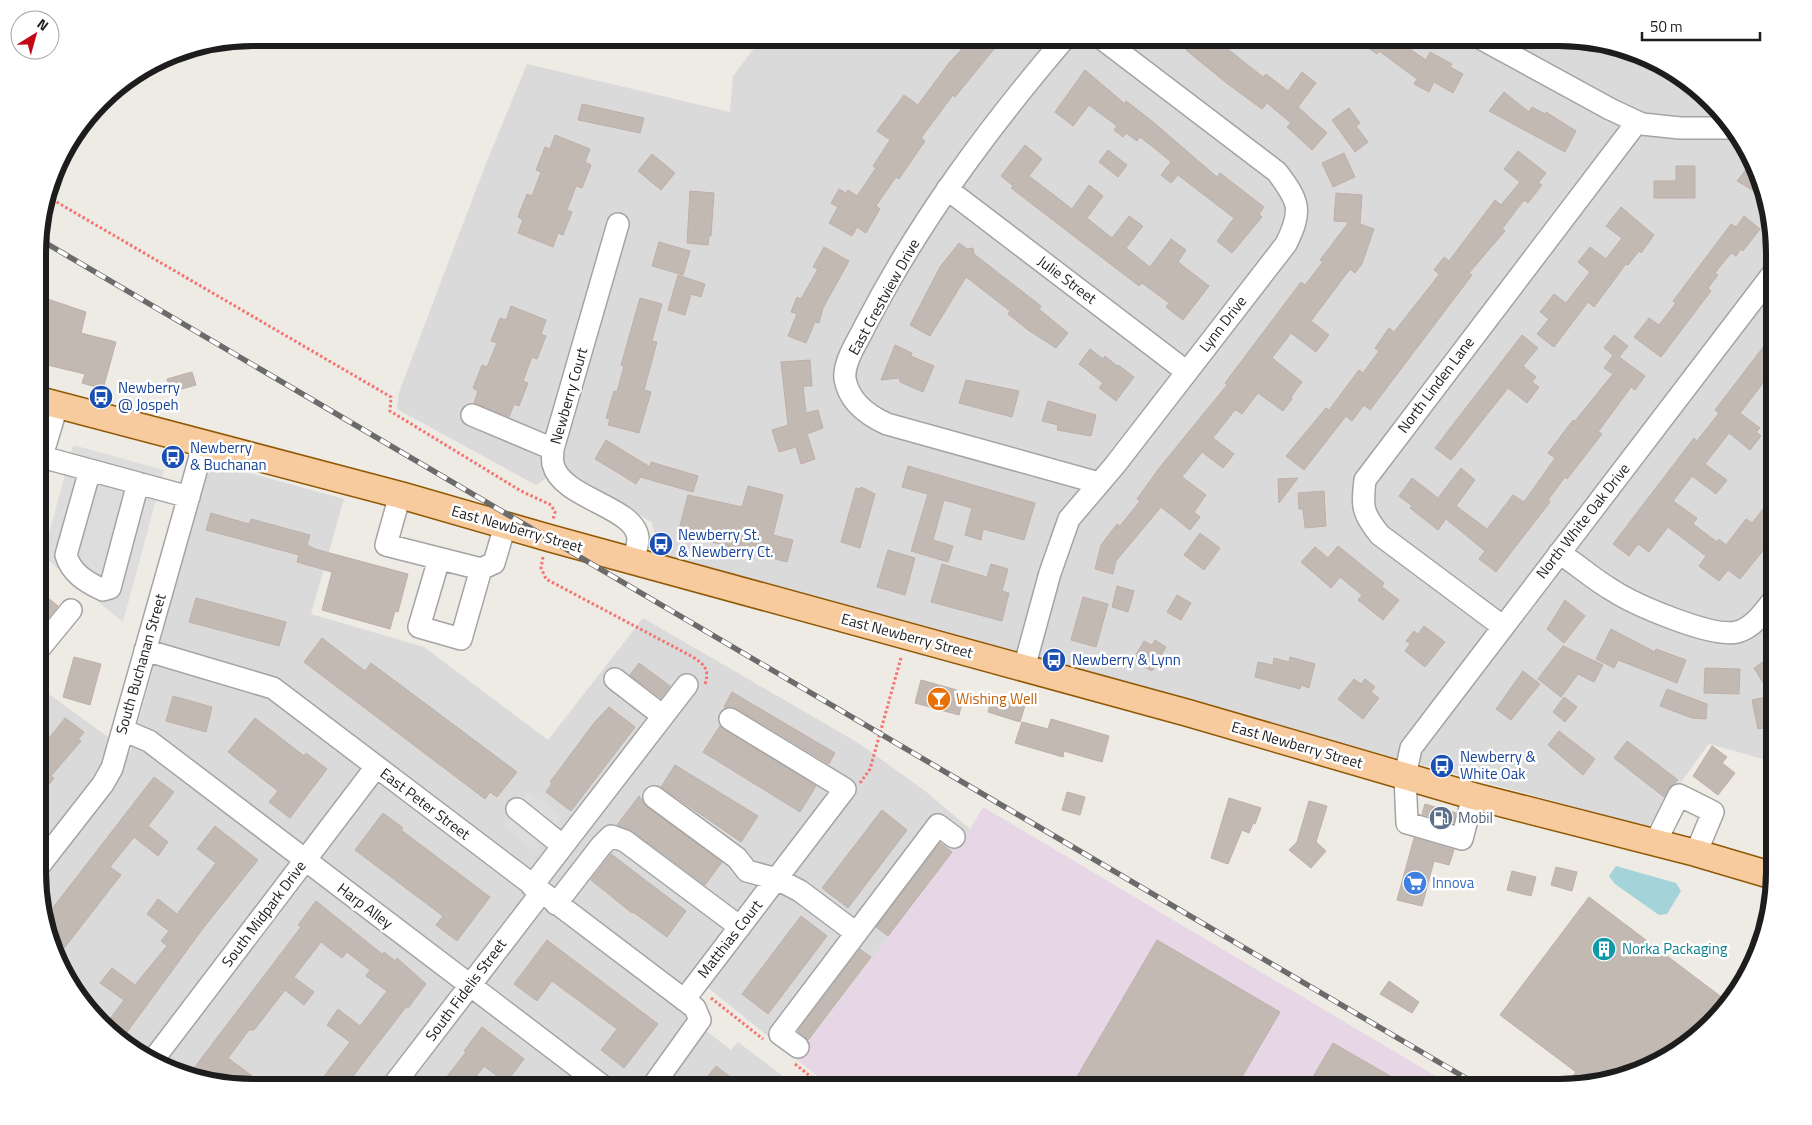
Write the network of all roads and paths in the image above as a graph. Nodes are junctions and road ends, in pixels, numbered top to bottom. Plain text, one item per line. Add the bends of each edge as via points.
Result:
1 (1058, 46) edge
2 (1112, 46) edge
3 (1495, 46) edge
4 (1637, 122) junction
5 (1724, 128) edge
6 (948, 189) junction
7 (618, 224) dead end
8 (1766, 282) edge
9 (1187, 372) junction
10 (48, 403) edge
11 (472, 415) dead end
12 (46, 418) edge
13 (204, 443) junction
14 (553, 448) junction
15 (46, 462) edge
16 (90, 470) junction
17 (138, 483) junction
18 (1099, 483) junction
19 (400, 496) junction
20 (188, 497) junction
21 (505, 526) junction
22 (1559, 552) junction
23 (439, 559) junction
24 (633, 560) junction
25 (481, 569) junction
26 (71, 610) dead end
27 (1766, 610) edge
28 (1502, 626) junction
29 (46, 640) edge
30 (145, 650) junction
31 (900, 658) dead end
32 (1024, 668) junction
33 (614, 679) dead end
34 (687, 685) dead end
35 (663, 716) junction
36 (730, 719) dead end
37 (123, 730) junction
38 (376, 767) junction
39 (1405, 776) junction
40 (859, 784) dead end
41 (1473, 796) junction
42 (654, 797) dead end
43 (517, 809) dead end
44 (954, 837) dead end
45 (1655, 843) junction
46 (563, 846) junction
47 (1696, 853) junction
48 (46, 857) edge
49 (305, 861) junction
50 (1766, 874) edge
51 (777, 879) junction
52 (543, 895) junction
53 (740, 926) junction
54 (856, 933) junction
55 (469, 986) junction
56 (684, 1000) junction
57 (798, 1046) dead end
58 (157, 1055) edge
59 (399, 1079) edge
60 (593, 1079) edge
61 (658, 1079) edge

1 - 6 street, East Crestview Drive via 1011,101
2 - 9 street, Lynn Drive via 1278,172 1294,193 1297,208 1295,226 1286,244
3 - 4 street
4 - 5 street via 1680,128
4 - 28 street, North Linden Lane via 1365,480 1362,504 1366,518 1380,534
6 - 9 street, Julie Street
6 - 18 street, East Crestview Drive via 882,295 850,355 845,377 850,393 864,411 887,424
7 - 14 street, Newberry Court
8 - 22 street, North White Oak Drive
9 - 18 street, Lynn Drive
10 - 12 street
10 - 13 main road, East Newberry Street
11 - 14 street
13 - 19 main road, East Newberry Street
13 - 20 street, South Buchanan Street
14 - 24 street, Newberry Court via 553,464 559,476 572,488 635,528 638,540
15 - 16 street
16 - 17 street
16 - 17 street via 66,555 81,578 103,590 110,588
17 - 20 street
18 - 32 street, Lynn Drive via 1069,519 1050,572
19 - 21 main road, East Newberry Street
19 - 23 street via 386,545
20 - 30 street, South Buchanan Street
21 - 24 main road, East Newberry Street
21 - 25 street via 494,563
22 - 27 street via 1631,601 1722,634 1739,632
22 - 28 street, North White Oak Drive
23 - 25 street
23 - 25 street via 419,627 461,639
24 - 32 main road, East Newberry Street
26 - 29 street
28 - 39 street, North White Oak Drive via 1411,748
30 - 37 street, South Buchanan Street
30 - 38 street, East Peter Street via 273,688
31 - 40 path via 870,770
32 - 39 main road, East Newberry Street
33 - 35 street
34 - 35 street
35 - 46 street
36 - 51 street, Matthias Court via 845,789
37 - 48 street, South Buchanan Street via 112,768 103,784
37 - 49 street, Harp Alley via 149,741
38 - 49 street, South Midpark Drive
38 - 52 street, East Peter Street
39 - 41 main road, East Newberry Street
39 - 41 street, North White Oak Drive via 1407,823 1462,839
41 - 45 main road, East Newberry Street
42 - 51 street via 737,858 747,870
43 - 46 street
44 - 54 street via 938,825
45 - 47 main road, East Newberry Street
45 - 47 street via 1679,795 1713,812
46 - 52 street
47 - 50 main road, East Newberry Street
49 - 55 street, Harp Alley
49 - 58 street, South Midpark Drive
51 - 53 street, Matthias Court
51 - 54 street via 800,891
52 - 53 street via 611,836 624,841
52 - 55 street, South Fidelis Street
52 - 56 street, East Peter Street
53 - 56 street, Matthias Court
54 - 57 street via 780,1034
55 - 59 street, South Fidelis Street
55 - 60 street, Harp Alley
56 - 61 street, East Peter Street via 695,1008 700,1020

